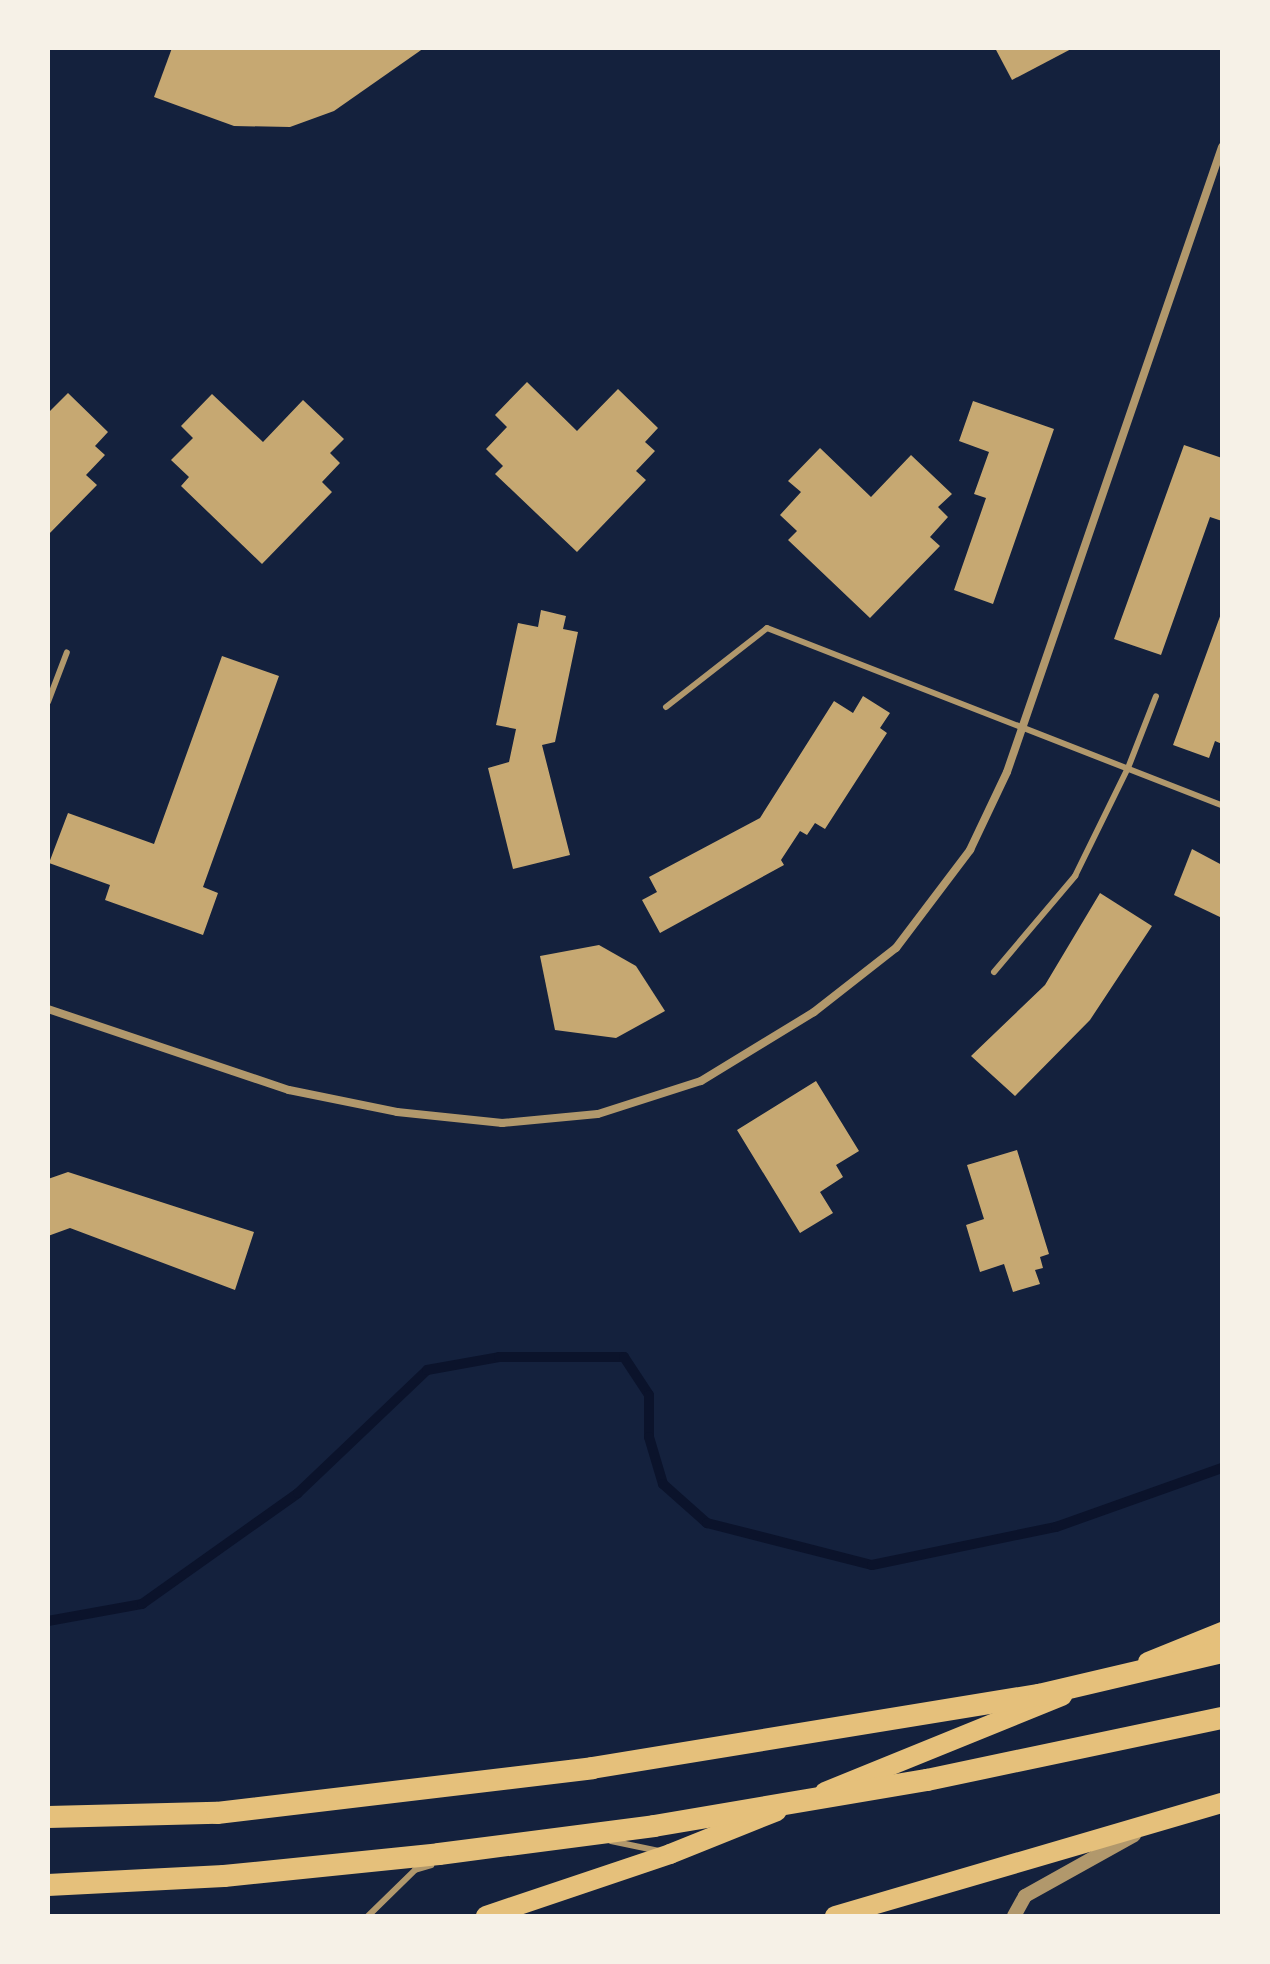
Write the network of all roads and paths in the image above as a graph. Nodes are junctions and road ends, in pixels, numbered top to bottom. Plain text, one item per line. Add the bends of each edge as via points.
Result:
1 (1222, 147) edge
2 (67, 652) dead end
3 (1156, 696) dead end
4 (48, 702) edge
5 (666, 707) dead end
6 (1023, 726) junction
7 (1128, 768) junction
8 (1222, 805) edge
9 (994, 972) dead end
10 (48, 1009) edge
11 (1222, 1632) edge
12 (1222, 1652) edge
13 (1222, 1718) edge
14 (1222, 1803) edge
15 (48, 1817) edge
16 (1161, 1819) junction
17 (551, 1828) dead end
18 (539, 1832) dead end
19 (670, 1854) junction
20 (48, 1885) edge
21 (368, 1916) edge
22 (486, 1916) edge
23 (835, 1916) edge
24 (1014, 1916) edge

1 - 6 street
2 - 4 lane
3 - 7 lane
5 - 6 lane via 767,628
6 - 7 lane
6 - 10 street via 970,850 896,948 814,1012 701,1081 598,1114 502,1123 397,1112 289,1090
7 - 8 lane
7 - 9 lane via 1075,876
11 - 19 main road
12 - 15 highway via 1039,1695 592,1768 217,1813
13 - 20 highway via 927,1780 654,1826 239,1875
14 - 16 main road
16 - 23 main road
16 - 24 street via 1025,1896
17 - 19 lane
18 - 21 lane via 415,1870
19 - 22 main road

